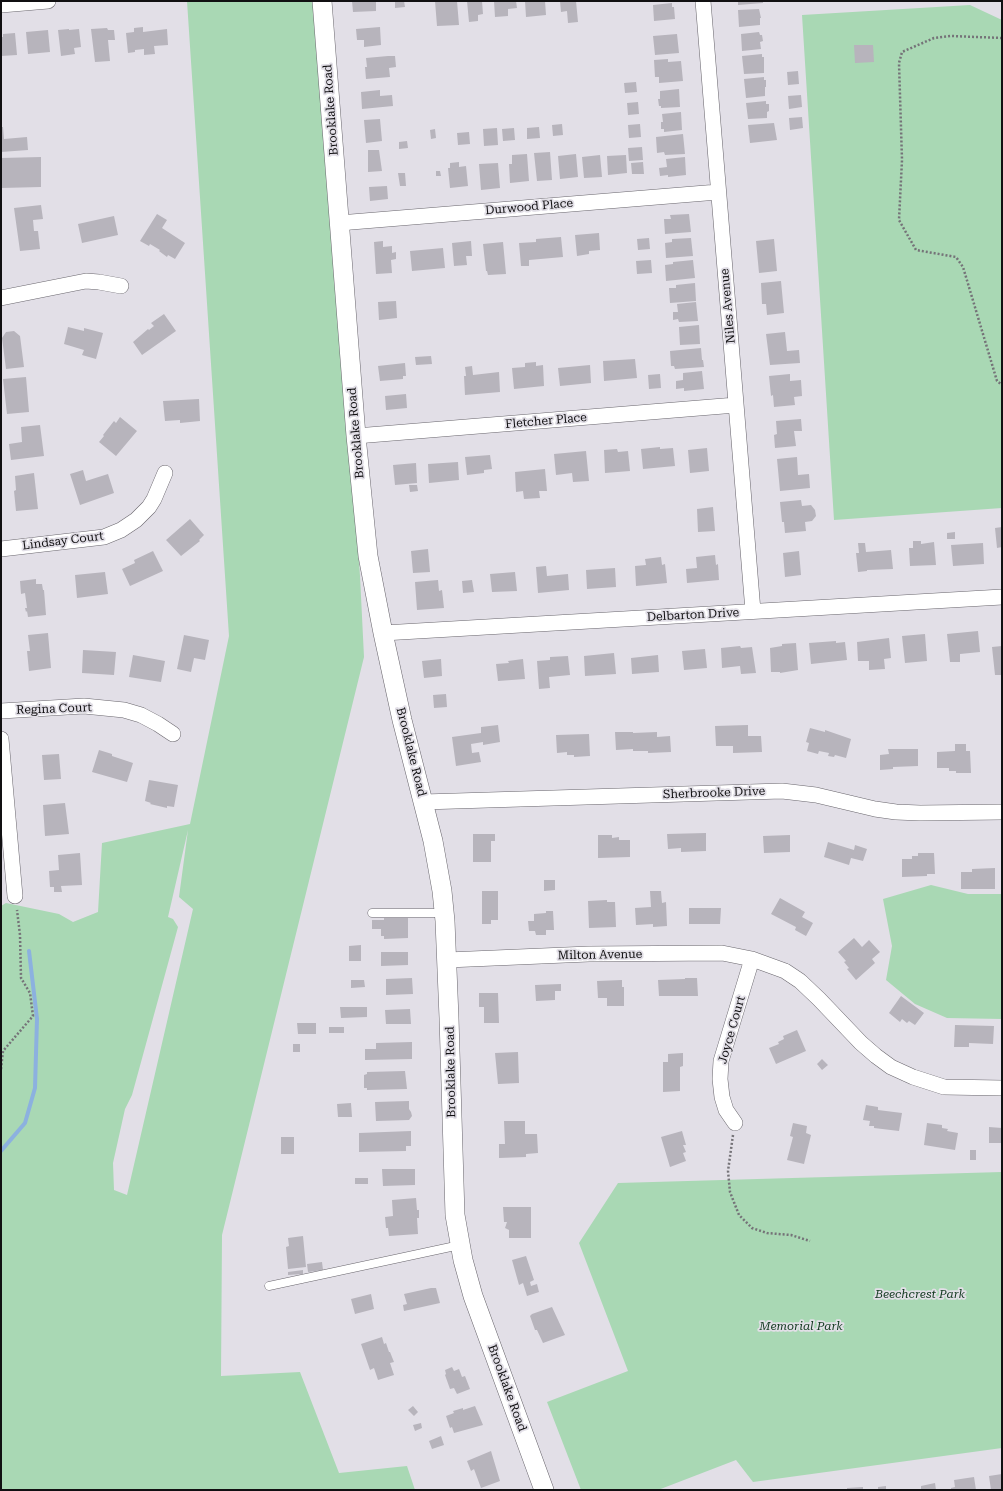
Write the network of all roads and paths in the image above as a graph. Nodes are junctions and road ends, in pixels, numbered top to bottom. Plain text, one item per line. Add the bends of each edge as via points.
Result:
1 (48, 1) edge
2 (322, 1) edge
3 (703, 1) edge
4 (1, 5) edge
5 (1002, 38) edge
6 (718, 192) junction
7 (339, 222) junction
8 (121, 286) dead end
9 (1, 298) edge
10 (1002, 385) edge
11 (736, 405) junction
12 (356, 436) junction
13 (165, 473) dead end
14 (1, 549) edge
15 (1002, 597) edge
16 (753, 612) junction
17 (383, 633) junction
18 (1, 711) edge
19 (173, 734) dead end
20 (1, 739) edge
21 (3, 790) edge
22 (423, 802) junction
23 (1002, 812) edge
24 (15, 896) joint
25 (372, 913) dead end
26 (444, 913) junction
27 (752, 959) junction
28 (446, 960) junction
29 (1, 1069) edge
30 (1002, 1088) edge
31 (735, 1123) joint
32 (810, 1241) dead end
33 (460, 1245) junction
34 (269, 1286) dead end
35 (544, 1490) edge

1 - 4 street
2 - 7 street, Brooklake Road
3 - 6 street, Niles Avenue
5 - 10 path via 934,38 902,52 899,62 902,160 899,220 916,250 956,257 963,267 997,381
6 - 7 street, Durwood Place
6 - 11 street, Niles Avenue
7 - 12 street, Brooklake Road
8 - 9 street via 86,281
11 - 12 street, Fletcher Place
11 - 16 street, Niles Avenue
12 - 17 street, Brooklake Road via 368,556
13 - 14 street, Lindsay Court via 149,507 136,520 113,534
15 - 16 street, Delbarton Drive
16 - 17 street, Delbarton Drive
17 - 22 street, Brooklake Road
18 - 19 street, Regina Court via 84,706 124,710 158,724
20 - 21 street
21 - 24 street
22 - 23 street, Sherbrooke Drive via 782,791 816,795 896,812
22 - 26 street, Brooklake Road via 437,862
24 - 29 path via 20,935 21,978 30,992 33,1016 3,1051
25 - 26 lane
26 - 28 street, Brooklake Road
27 - 28 street, Milton Avenue via 722,953 589,954
27 - 30 street via 785,972 800,982 861,1043 891,1067 913,1078 944,1087
27 - 31 street, Joyce Court via 721,1061 722,1097 726,1110
28 - 33 street, Brooklake Road via 454,1198
31 - 32 path via 728,1171 730,1192 739,1215 752,1228
33 - 34 lane
33 - 35 street, Brooklake Road via 473,1296

